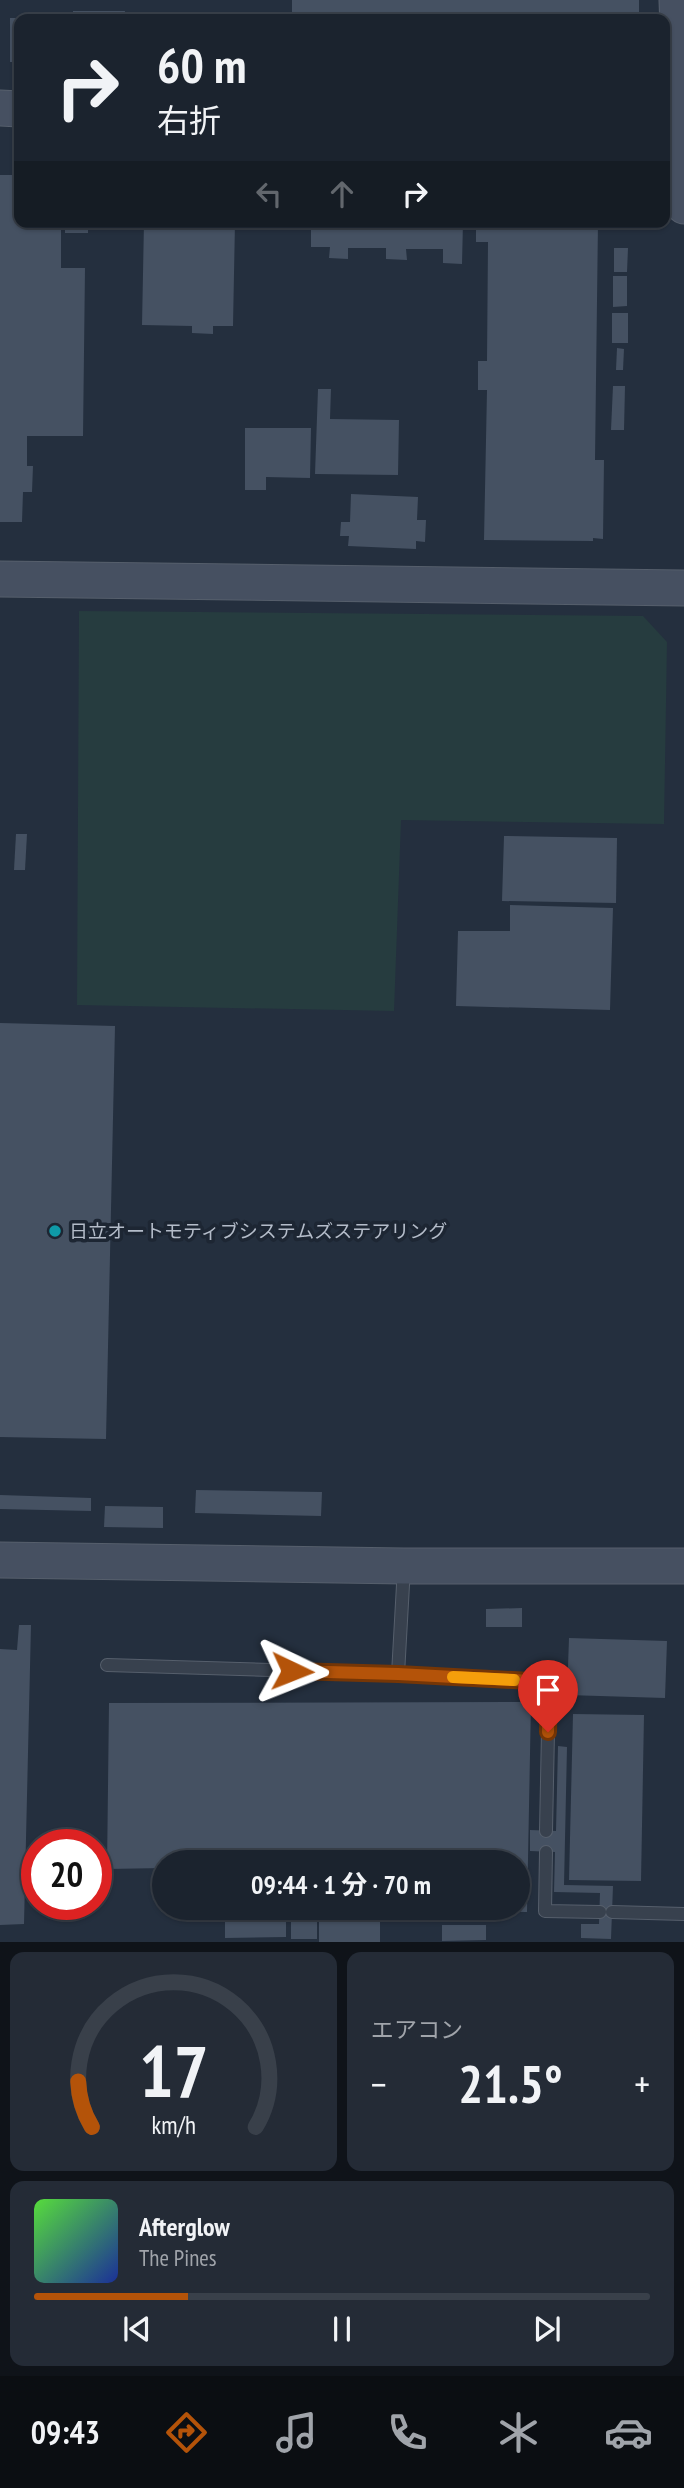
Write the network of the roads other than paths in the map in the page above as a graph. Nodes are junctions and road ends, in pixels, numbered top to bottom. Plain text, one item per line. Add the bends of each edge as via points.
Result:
1 (677, 0) edge
2 (673, 118) edge
3 (684, 206) edge
4 (0, 579) edge
5 (684, 588) edge
6 (0, 1560) edge
7 (404, 1566) junction
8 (684, 1566) edge
9 (107, 1665) dead end
10 (398, 1674) junction
11 (546, 1831) dead end
12 (546, 1852) dead end
13 (684, 1914) edge

1 - 2 street
2 - 3 street
4 - 5 street
6 - 7 street
7 - 8 street
7 - 10 lane
9 - 10 lane
10 - 11 lane via 549,1682
12 - 13 lane via 545,1911

